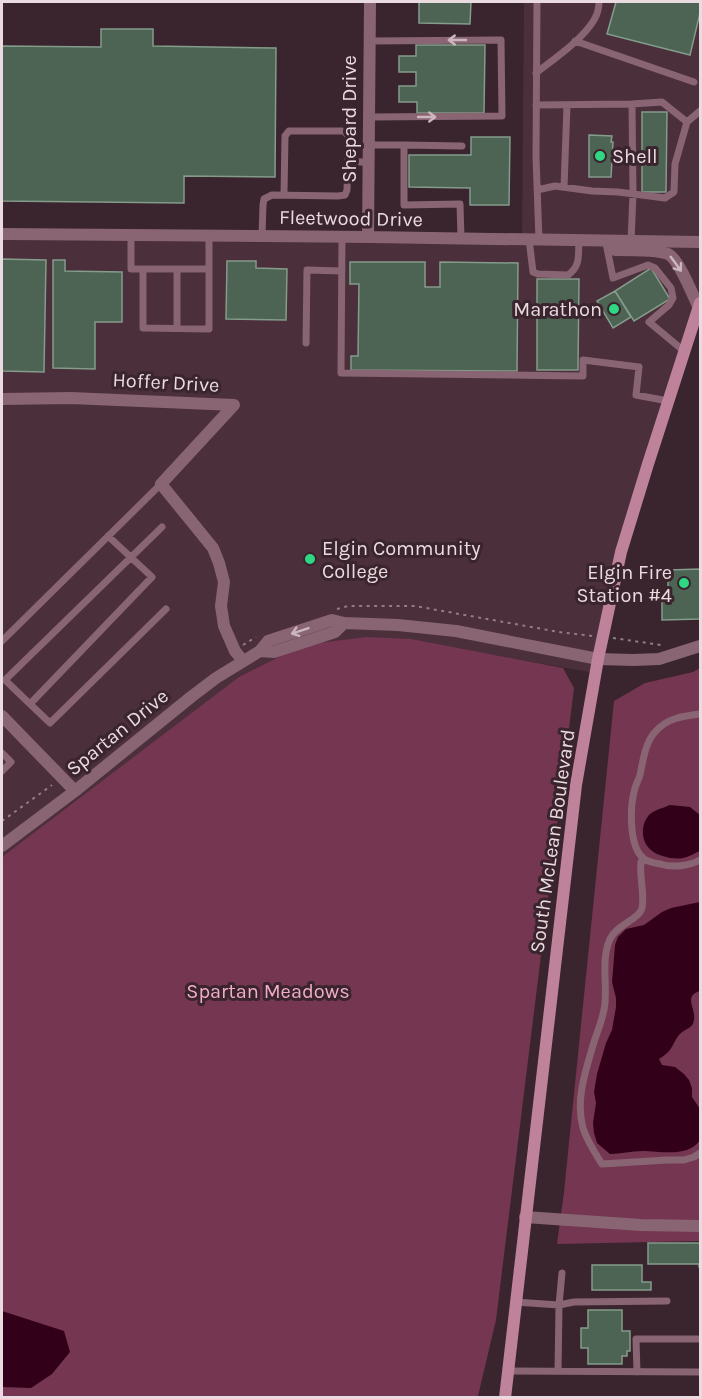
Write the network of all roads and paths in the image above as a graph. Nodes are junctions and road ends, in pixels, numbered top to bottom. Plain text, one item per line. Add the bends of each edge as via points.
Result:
1 (370, 2) edge
2 (537, 2) edge
3 (599, 2) edge
4 (369, 40) junction
5 (575, 41) junction
6 (536, 73) junction
7 (694, 82) dead end
8 (632, 104) junction
9 (536, 105) junction
10 (567, 105) junction
11 (700, 111) edge
12 (369, 117) junction
13 (687, 122) junction
14 (368, 145) junction
15 (404, 145) junction
16 (462, 146) dead end
17 (348, 162) junction
18 (368, 162) junction
19 (564, 187) junction
20 (537, 190) junction
21 (633, 194) junction
22 (284, 195) junction
23 (2, 234) edge
24 (131, 235) junction
25 (209, 236) junction
26 (262, 236) junction
27 (342, 237) junction
28 (368, 237) junction
29 (460, 238) junction
30 (534, 239) junction
31 (579, 240) junction
32 (606, 241) junction
33 (631, 241) junction
34 (700, 242) edge
35 (143, 269) junction
36 (177, 269) junction
37 (209, 269) junction
38 (342, 271) junction
39 (700, 305) edge
40 (177, 328) junction
41 (306, 343) dead end
42 (684, 351) junction
43 (2, 399) edge
44 (668, 401) junction
45 (161, 484) junction
46 (162, 527) dead end
47 (108, 536) junction
48 (131, 557) junction
49 (166, 609) dead end
50 (338, 609) dead end
51 (259, 635) dead end
52 (585, 635) dead end
53 (2, 641) edge
54 (629, 641) dead end
55 (660, 645) dead end
56 (700, 646) edge
57 (235, 651) junction
58 (598, 659) junction
59 (243, 661) junction
60 (30, 704) junction
61 (159, 707) dead end
62 (700, 714) edge
63 (2, 716) edge
64 (2, 753) edge
65 (2, 771) edge
66 (62, 777) junction
67 (75, 791) junction
68 (2, 821) edge
69 (2, 846) edge
70 (645, 860) junction
71 (700, 860) edge
72 (700, 1153) edge
73 (525, 1217) junction
74 (700, 1226) edge
75 (562, 1273) dead end
76 (667, 1301) dead end
77 (515, 1302) junction
78 (559, 1305) junction
79 (700, 1339) edge
80 (507, 1371) junction
81 (558, 1371) junction
82 (637, 1372) junction
83 (700, 1372) edge
84 (504, 1398) edge

1 - 4 street, Shepard Drive
2 - 6 lane
3 - 5 lane via 595,20
4 - 12 street, Shepard Drive
12 -> 4 lane via 502,116 501,40
5 - 6 lane
5 - 7 lane
6 - 9 lane
8 - 10 lane
8 - 13 lane via 663,102
8 - 21 lane
9 - 10 lane
9 - 20 lane
10 - 19 lane
11 - 13 lane
12 - 14 street, Shepard Drive
13 - 21 lane via 675,164 674,192 665,198
14 - 15 lane
14 - 18 street, Shepard Drive
15 - 16 lane
15 - 29 lane via 404,205 460,204
17 - 18 lane
17 - 22 lane via 345,195
17 - 22 lane via 349,137 345,132 289,131 285,136
18 - 28 street, Shepard Drive
19 - 20 lane
19 - 21 lane
20 - 30 lane
21 - 33 lane
22 - 26 lane via 264,200
23 - 24 street, Fleetwood Drive
24 - 25 street, Fleetwood Drive
24 - 35 lane via 131,269
25 - 26 street, Fleetwood Drive
25 - 37 lane
26 - 27 street, Fleetwood Drive
27 - 28 street, Fleetwood Drive
27 - 38 lane
28 - 29 street, Fleetwood Drive
29 - 30 street, Fleetwood Drive
30 - 31 street, Fleetwood Drive
30 - 31 lane via 533,272 568,275 578,264
31 - 32 street, Fleetwood Drive
32 - 33 street, Fleetwood Drive
32 -> 39 street via 615,250 667,254 677,263
32 - 42 lane via 612,279 648,265 671,288 673,298 669,305 649,322
33 - 34 street, Fleetwood Drive
35 - 36 lane
35 - 40 lane via 143,328
36 - 37 lane
36 - 40 lane
37 - 40 lane via 209,328
38 - 41 lane via 307,270
38 - 44 lane via 340,373 583,376 583,360 639,367 636,395
39 - 42 main road, South McLean Boulevard
42 - 44 main road, South McLean Boulevard
43 - 45 street, Hoffer Drive via 234,405
44 - 58 main road, South McLean Boulevard via 621,552
45 - 47 lane
45 - 57 street via 213,548 224,582 224,626
46 - 48 lane
47 - 48 lane
47 - 53 lane
48 - 60 lane via 152,577
48 - 60 lane via 5,680
49 - 60 lane via 50,723
50 - 52 path via 416,606
51 - 57 path
54 - 55 path
56 - 58 street, Spartan Drive via 659,659
57 - 59 street
58 - 59 street, Spartan Drive via 456,631 332,620 268,641
58 - 73 main road, South McLean Boulevard via 576,785
59 - 67 street, Spartan Drive via 191,696
61 - 66 path
62 - 70 lane via 664,723 648,744 631,814 636,845
63 - 66 street
64 - 65 lane via 11,762
66 - 67 street
66 - 68 path
67 - 69 street, Spartan Drive
70 - 71 lane via 667,866
70 - 72 lane via 640,868 641,912 615,930 606,949 605,1003 583,1081 580,1113 584,1130 602,1164 684,1160
73 - 74 street
73 - 77 main road, South McLean Boulevard
75 - 78 lane
76 - 78 lane
77 - 78 lane
77 - 80 main road, South McLean Boulevard
78 - 81 lane
79 - 82 lane via 636,1339
80 - 81 lane
80 - 84 main road, South McLean Boulevard
81 - 82 lane
82 - 83 lane

